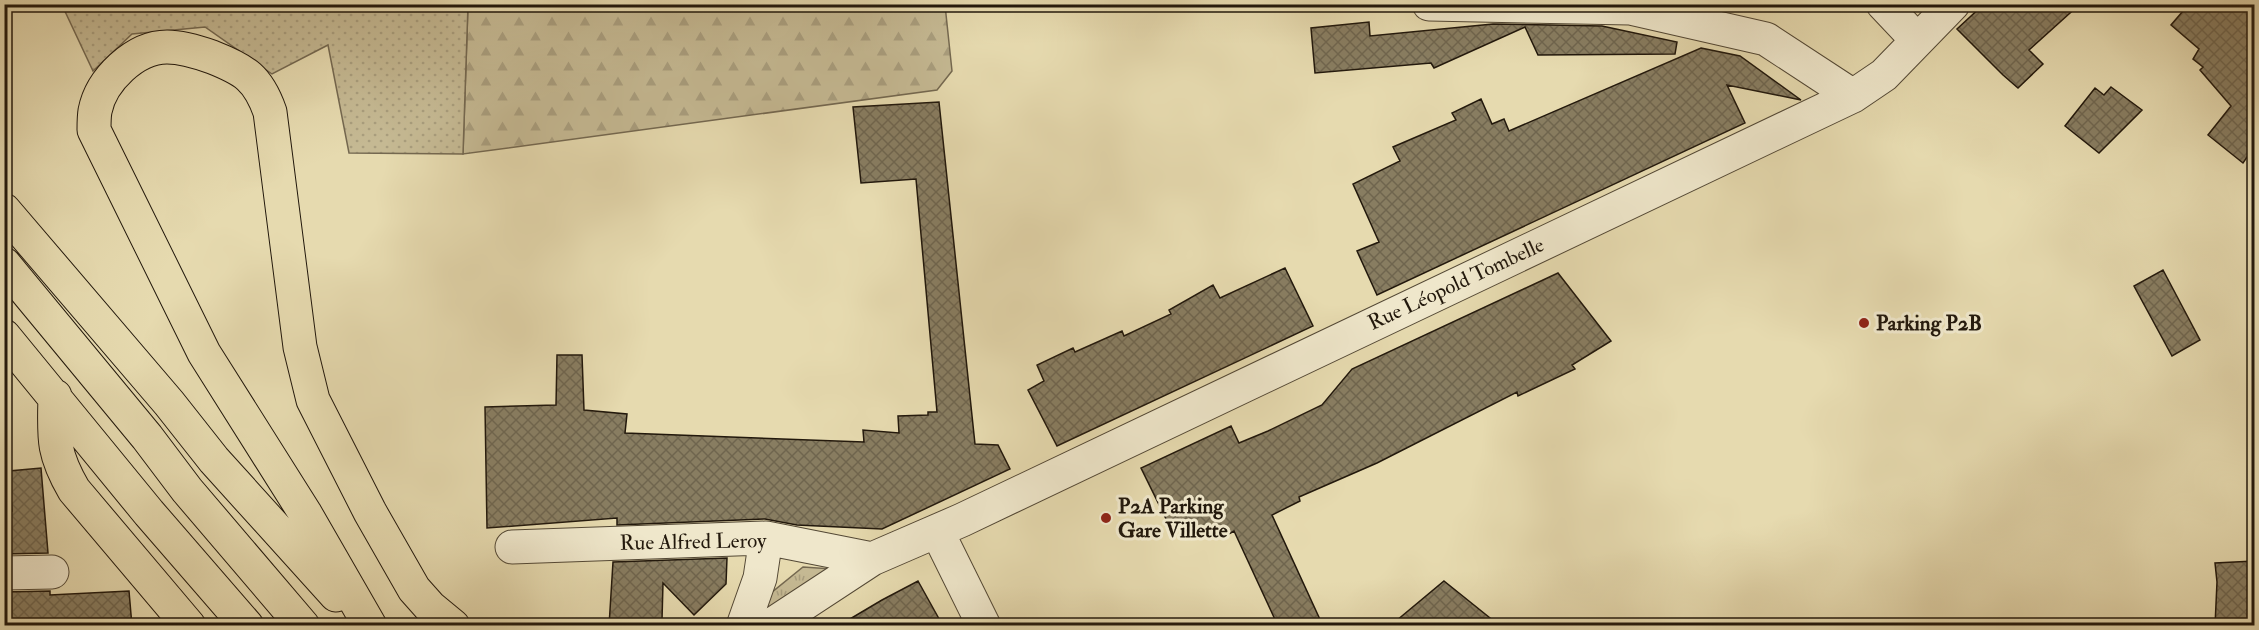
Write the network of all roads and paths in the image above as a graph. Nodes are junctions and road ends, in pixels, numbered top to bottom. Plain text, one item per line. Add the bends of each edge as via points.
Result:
1 (1430, 4) edge
2 (1883, 4) edge
3 (1953, 4) edge
4 (1917, 40) junction
5 (1853, 96) junction
6 (4, 210) edge
7 (4, 264) edge
8 (4, 336) edge
9 (55, 396) junction
10 (937, 531) junction
11 (766, 538) junction
12 (512, 546) dead end
13 (872, 559) junction
14 (52, 572) dead end
15 (4, 573) edge
16 (189, 626) edge
17 (247, 626) edge
18 (303, 626) edge
19 (364, 626) edge
20 (370, 626) edge
21 (453, 626) edge
22 (743, 626) edge
23 (770, 626) edge
24 (984, 626) edge

1 - 5 street via 1630,8 1766,39
2 - 4 street
3 - 4 street, Rue Léopold Tombelle
4 - 5 street, Rue Léopold Tombelle via 1884,75
5 - 10 street, Rue Léopold Tombelle
6 - 19 highway via 214,460
7 - 18 highway
8 - 9 highway
9 - 16 highway via 54,441 70,482
9 - 17 highway
10 - 13 street, Rue Léopold Tombelle
10 - 24 street
11 - 12 street, Rue Alfred Leroy
11 - 13 street, Rue Alfred Leroy
11 - 22 street via 760,578
13 - 23 street, Rue Léopold Tombelle
14 - 15 street
20 - 21 highway via 199,343 94,130 95,110 115,73 148,51 166,47 193,50 247,75 263,91 270,112 300,347 313,400 369,512 414,589

